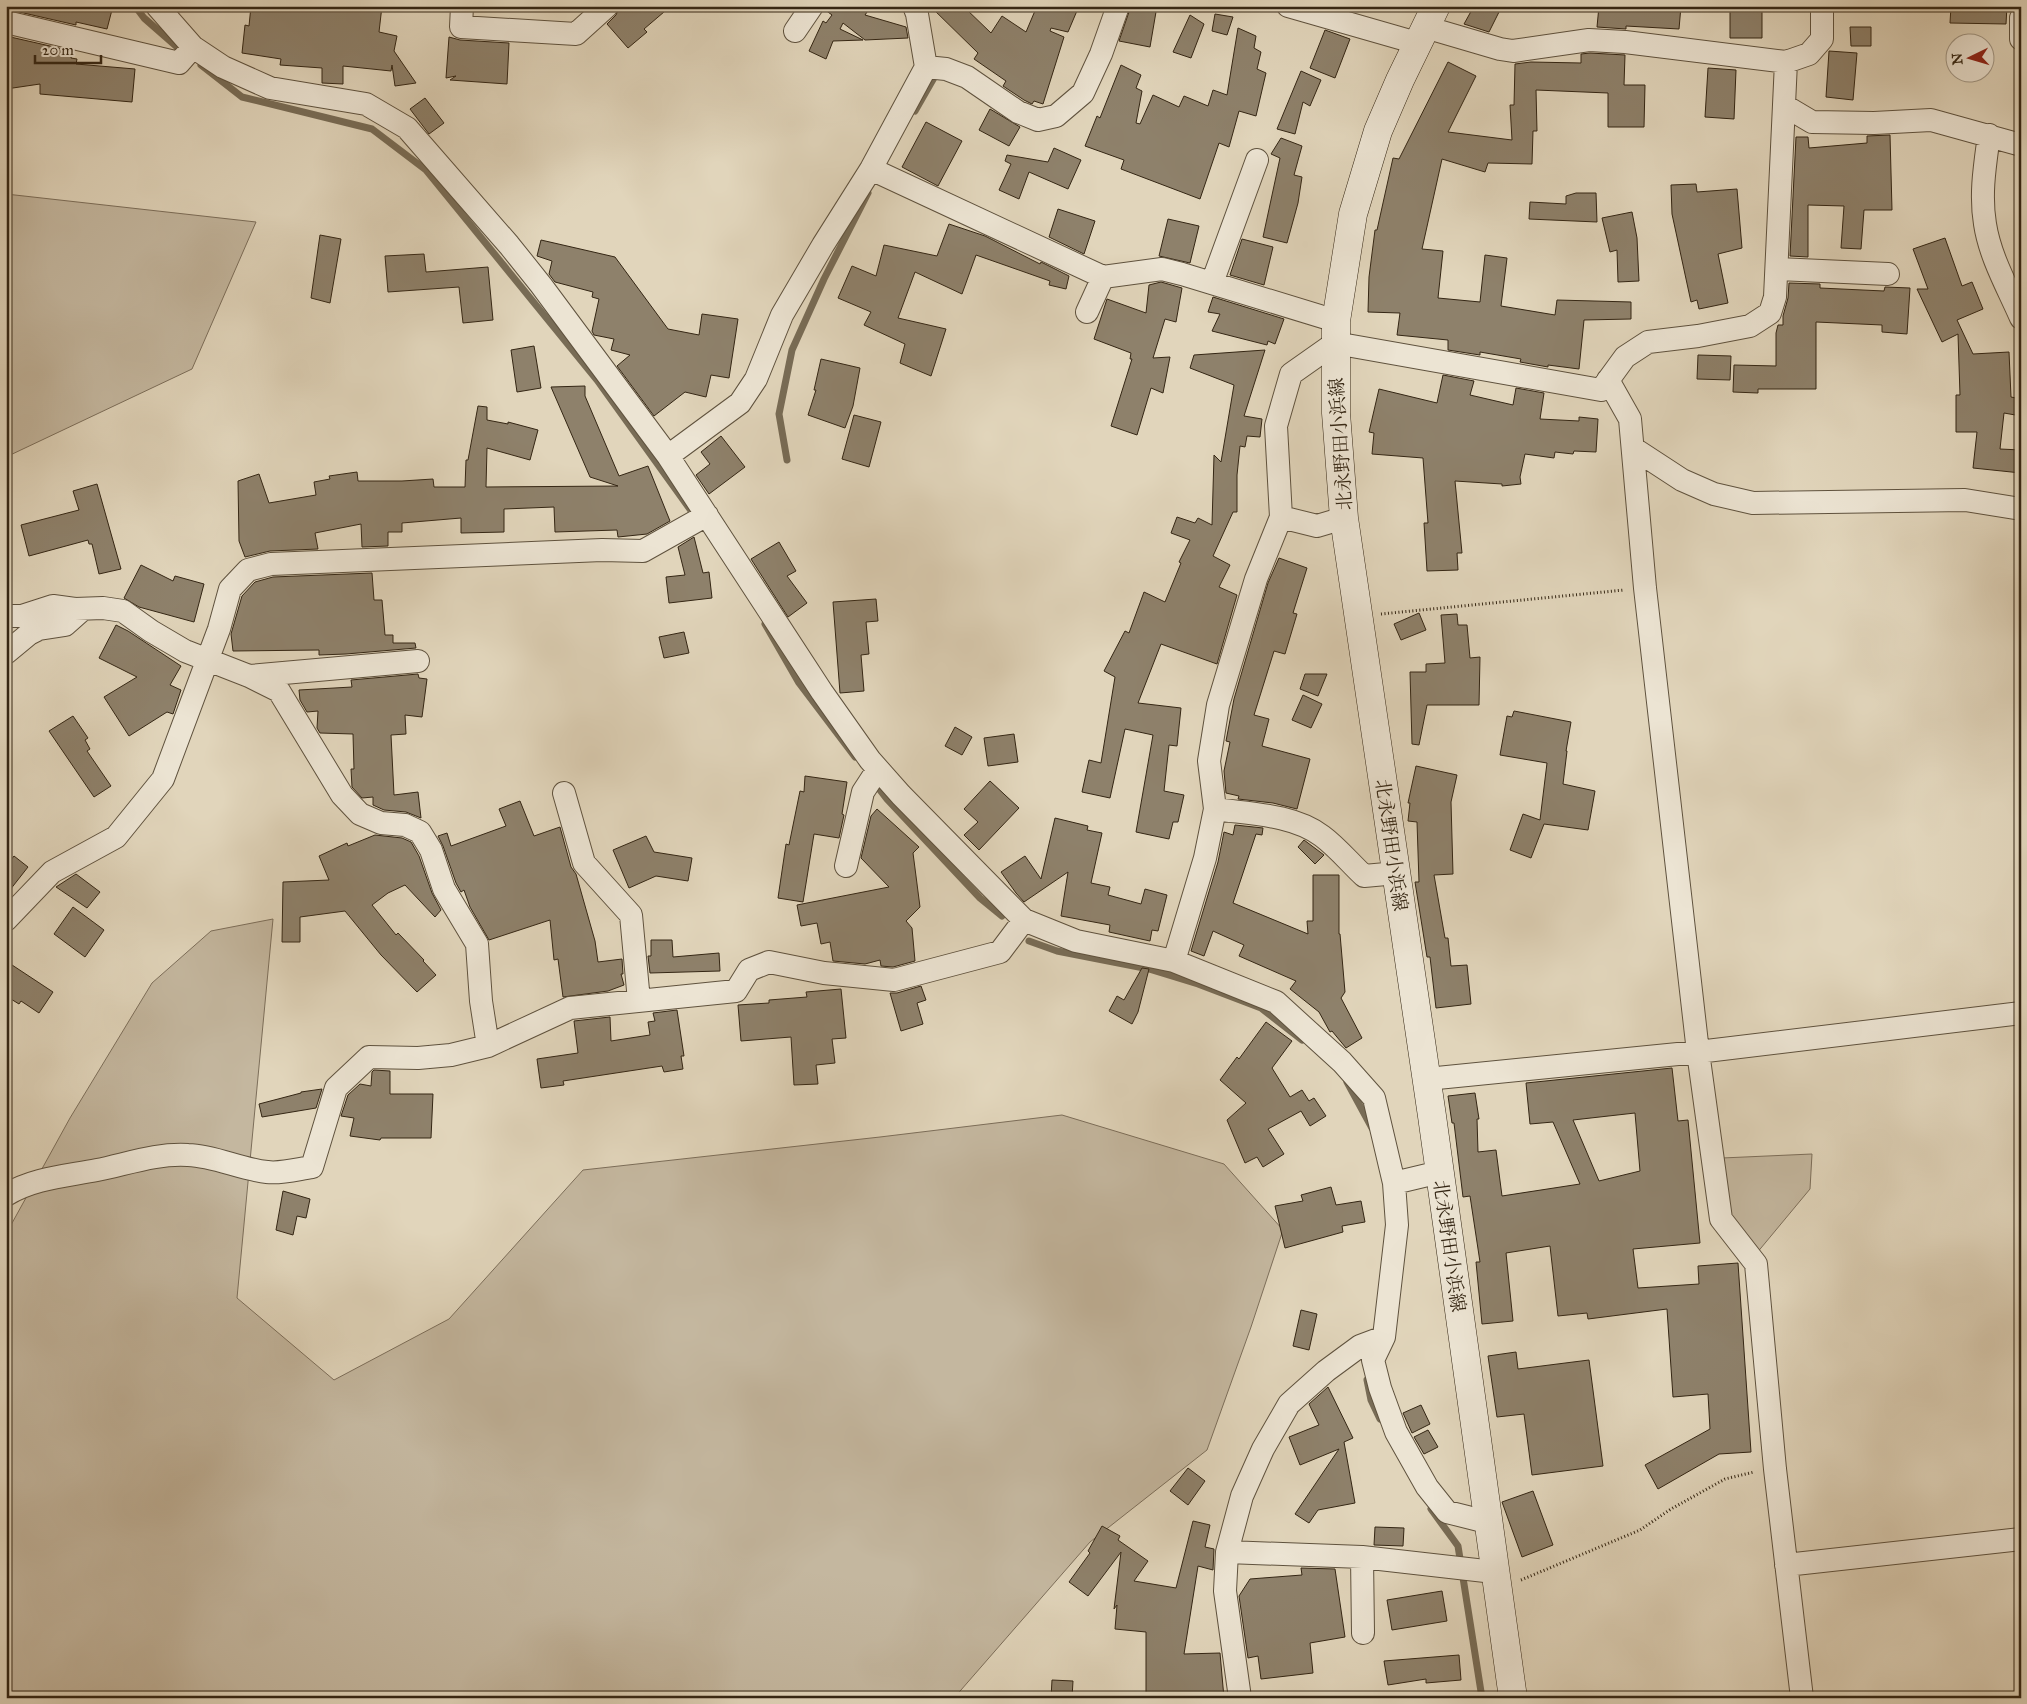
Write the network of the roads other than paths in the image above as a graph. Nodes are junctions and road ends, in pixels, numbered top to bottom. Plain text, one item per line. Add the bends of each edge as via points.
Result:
1 (157, 6) edge
2 (462, 6) edge
3 (607, 6) edge
4 (812, 6) edge
5 (914, 6) edge
6 (1118, 6) edge
7 (1288, 6) edge
8 (1822, 6) edge
9 (2021, 18) edge
10 (6, 22) edge
11 (1426, 26) edge
12 (795, 31) dead end
13 (2021, 39) edge
14 (193, 47) junction
15 (1786, 62) junction
16 (936, 68) junction
17 (1784, 106) junction
18 (1989, 135) junction
19 (2021, 145) edge
20 (1257, 160) dead end
21 (871, 169) junction
22 (1776, 270) junction
23 (1888, 274) dead end
24 (1103, 277) junction
25 (1212, 283) junction
26 (1087, 312) dead end
27 (2021, 318) edge
28 (1336, 332) junction
29 (1608, 380) junction
30 (1632, 448) junction
31 (668, 456) junction
32 (2021, 509) edge
33 (707, 515) junction
34 (1281, 517) junction
35 (1344, 518) junction
36 (83, 609) junction
37 (6, 616) edge
38 (6, 653) edge
39 (208, 660) junction
40 (418, 661) dead end
41 (249, 676) junction
42 (878, 769) junction
43 (564, 793) dead end
44 (1215, 809) junction
45 (846, 866) dead end
46 (1397, 873) junction
47 (6, 920) edge
48 (1024, 920) junction
49 (1174, 961) junction
50 (639, 1001) junction
51 (2021, 1013) edge
52 (488, 1046) junction
53 (1698, 1052) junction
54 (1427, 1079) junction
55 (1440, 1172) junction
56 (1394, 1183) junction
57 (6, 1196) edge
58 (1384, 1337) junction
59 (1487, 1522) junction
60 (2021, 1539) edge
61 (1227, 1552) junction
62 (1362, 1557) junction
63 (1786, 1565) junction
64 (1488, 1576) junction
65 (1363, 1633) dead end
66 (1240, 1698) edge
67 (1513, 1698) edge
68 (1802, 1698) edge

1 - 14 street
2 - 3 street via 461,27 576,34
4 - 12 street
5 - 16 street
6 - 16 street via 1083,93 1056,116 1038,120 1018,112 967,78
7 - 11 street
8 - 15 street via 1822,39 1809,54
9 - 13 street
10 - 14 street via 180,63
11 - 15 street via 1513,51 1589,40
11 - 28 main road, 北永野田小浜線 via 1378,131 1364,173 1353,214
14 - 31 street via 223,67 270,88 366,104 407,128 530,272
15 - 17 street
16 - 21 street
17 - 18 street via 1812,122 1932,120
17 - 22 street
18 - 19 street
18 - 27 street via 1982,191 1985,224 1992,251
20 - 25 street
21 - 24 street
21 - 31 street via 782,315 756,379 740,403
22 - 23 street
22 - 29 street via 1775,297 1770,314 1750,326 1648,342 1625,358
24 - 25 street via 1162,269
24 - 26 street
25 - 28 street
28 - 29 street via 1601,390
28 - 34 street via 1291,374 1276,426
28 - 35 main road, 北永野田小浜線 via 1336,414
29 - 30 street via 1630,419
30 - 32 street via 1682,480 1714,494 1753,503 1965,500
30 - 53 street
31 - 33 street
33 - 39 street via 643,551 271,564 248,570 230,589
33 - 42 street via 822,692
34 - 35 street via 1317,526
34 - 44 street via 1256,579 1218,705 1209,761
35 - 46 main road, 北永野田小浜線
36 - 37 street via 53,606 22,616
36 - 38 street via 65,625 39,628
36 - 39 street via 123,611 151,631
39 - 41 street
39 - 47 street via 163,779 116,837 52,872
40 - 41 street
41 - 52 street via 279,690 342,794 360,814 381,823 405,825 420,832 431,850 444,889 477,944
42 - 45 street via 863,792
42 - 48 street
43 - 50 street via 584,863 631,915
44 - 46 street via 1304,825 1322,836 1364,876
44 - 49 street via 1205,858
46 - 54 main road, 北永野田小浜線
48 - 49 street via 1076,942
48 - 50 street via 1000,952 894,980 824,973 769,962 749,970 736,991
49 - 56 street via 1276,1002 1342,1062 1374,1098
50 - 52 street via 570,1008
51 - 53 street
52 - 57 street via 451,1055 369,1058 336,1088 312,1168 268,1172 186,1155 130,1161 78,1172 20,1186
53 - 54 street
53 - 63 street via 1720,1220 1756,1264
54 - 55 main road, 北永野田小浜線
55 - 56 street
55 - 59 main road, 北永野田小浜線
56 - 58 street via 1397,1225
58 - 59 street via 1373,1360 1380,1388 1396,1432 1426,1487 1447,1512
58 - 61 street via 1360,1346 1289,1404 1263,1449 1242,1496
59 - 64 main road, 北永野田小浜線
60 - 63 street
61 - 62 street
61 - 66 street via 1226,1591
62 - 64 street
62 - 65 street
63 - 68 street
64 - 67 main road, 北永野田小浜線

